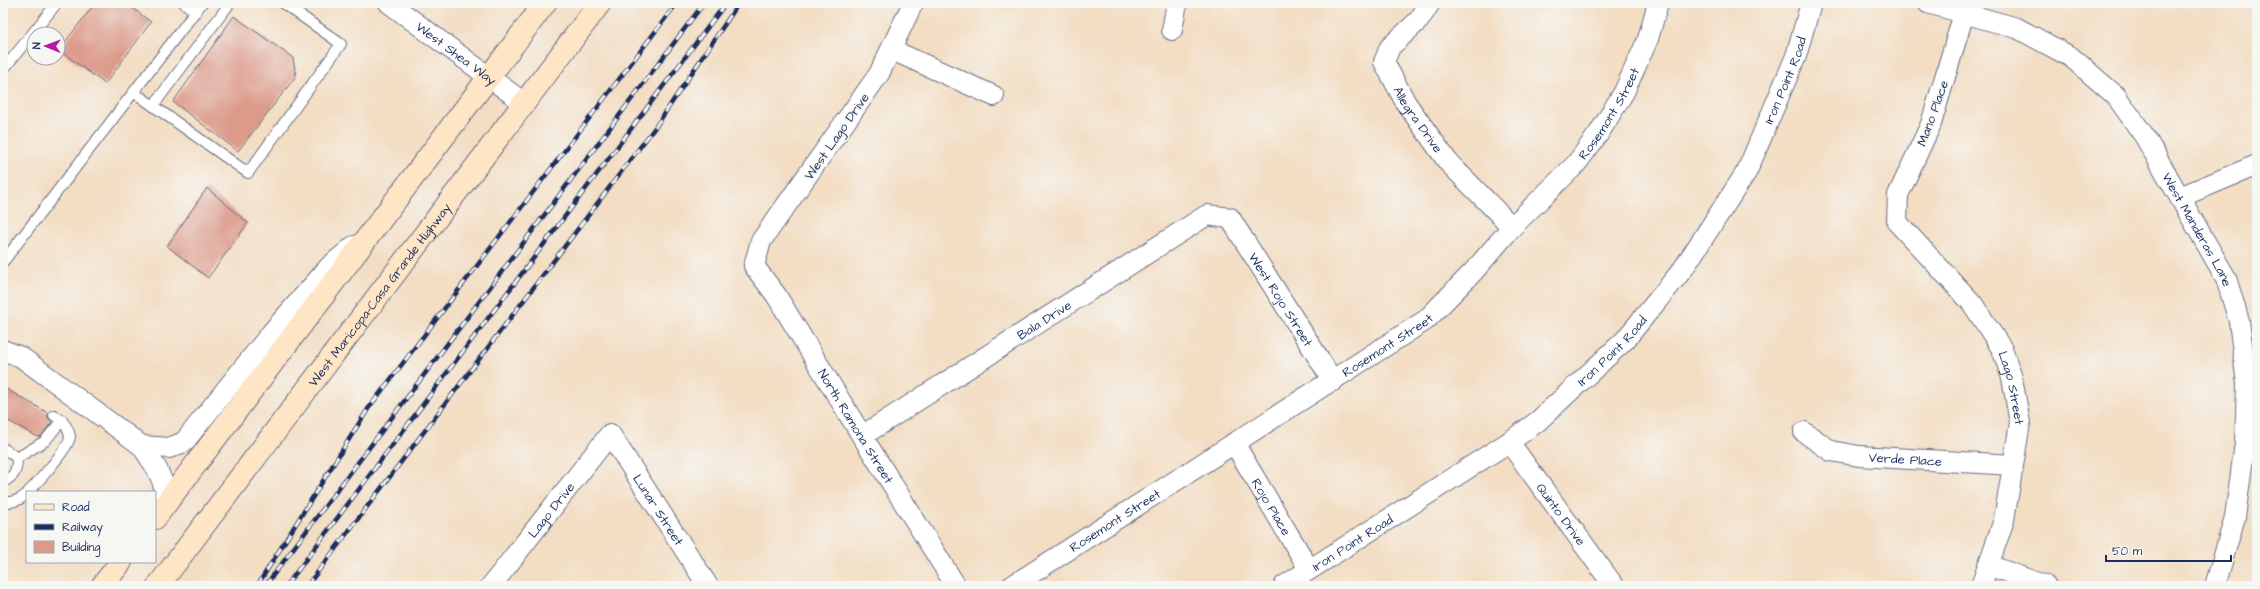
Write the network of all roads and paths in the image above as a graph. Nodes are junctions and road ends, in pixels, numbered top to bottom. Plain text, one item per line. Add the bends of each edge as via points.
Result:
1 (57, 3) edge
2 (184, 3) edge
3 (202, 3) edge
4 (230, 3) edge
5 (283, 3) edge
6 (389, 3) edge
7 (545, 3) edge
8 (600, 3) edge
9 (913, 3) edge
10 (1177, 3) edge
11 (1430, 3) edge
12 (1658, 3) edge
13 (1811, 3) edge
14 (1928, 3) edge
15 (1966, 8) edge
16 (196, 12) junction
17 (1172, 30) dead end
18 (892, 50) junction
19 (3, 70) edge
20 (490, 77) junction
21 (135, 93) junction
22 (994, 96) dead end
23 (524, 103) junction
24 (153, 106) junction
25 (2257, 165) edge
26 (2180, 197) junction
27 (1230, 218) joint
28 (1897, 222) joint
29 (1512, 226) junction
30 (371, 232) junction
31 (3, 262) edge
32 (754, 266) joint
33 (3, 350) edge
34 (1333, 381) junction
35 (2252, 384) edge
36 (1804, 432) dead end
37 (610, 434) joint
38 (862, 436) junction
39 (1509, 442) junction
40 (1234, 444) junction
41 (142, 446) junction
42 (3, 448) edge
43 (17, 458) junction
44 (2013, 465) junction
45 (3, 482) edge
46 (27, 491) edge
47 (26, 493) edge
48 (3, 502) edge
49 (160, 512) edge
50 (120, 563) edge
51 (1988, 565) junction
52 (1309, 569) junction
53 (102, 586) edge
54 (158, 586) edge
55 (491, 586) edge
56 (708, 586) edge
57 (956, 586) edge
58 (1012, 586) edge
59 (1284, 586) edge
60 (1614, 586) edge
61 (1981, 586) edge
62 (2046, 586) edge
63 (2215, 586) edge

1 - 19 lane
2 - 16 lane
3 - 16 lane
4 - 24 lane
5 - 24 lane via 341,44 248,173
6 - 20 street, West Shea Way
7 - 20 main road
8 - 23 main road, West Maricopa-Casa Grande Highway
9 - 18 street, West Lago Drive
10 - 17 street
11 - 29 street, Allegra Drive via 1419,20 1390,47 1384,62 1406,103 1448,162
12 - 29 street, Rosemont Street via 1648,39 1624,92 1599,133 1576,164
13 - 39 street, Iron Point Road via 1796,56 1748,171 1683,269 1625,340 1537,422
14 - 15 street, West Manderas Lane
15 - 26 street, West Manderas Lane via 2017,28 2071,57 2116,96 2145,137
15 - 28 street, Mano Place via 1931,124 1898,195
16 - 21 lane
18 - 22 street
18 - 32 street, West Lago Drive via 879,74 761,241
20 - 23 street, West Shea Way
20 - 30 main road
21 - 24 lane
21 - 31 lane
23 - 54 main road, West Maricopa-Casa Grande Highway
25 - 26 street
26 - 35 street, West Manderas Lane via 2226,278
27 - 34 street, West Rojo Street
27 - 38 street, Bala Drive via 1207,215
28 - 44 street, Lago Street via 1972,303 2002,349 2012,378 2020,423
29 - 34 street, Rosemont Street via 1473,272 1426,320
30 - 41 street via 308,290 245,363 196,430 184,442 168,448
30 - 49 main road
32 - 38 street, North Ramona Street via 776,295
33 - 41 street via 21,358
34 - 40 street, Rosemont Street
35 - 63 street, West Manderas Lane via 2235,517
36 - 44 street, Verde Place via 1831,451 1859,456
37 - 55 street, Lago Drive
37 - 56 street, Lunar Street
38 - 57 street, North Ramona Street
39 - 52 street, Iron Point Road
39 - 60 street, Quinto Drive
40 - 52 street, Rojo Place
40 - 58 street, Rosemont Street
41 - 49 street via 163,483
42 - 43 lane
43 - 45 lane via 17,468 13,477
43 - 46 lane via 45,441 58,418 67,428 70,438 66,448
44 - 51 street, Lago Street via 2004,520
47 - 48 lane via 8,503
50 - 53 main road
51 - 61 street, Lago Street
51 - 62 street
52 - 59 street, Iron Point Road

